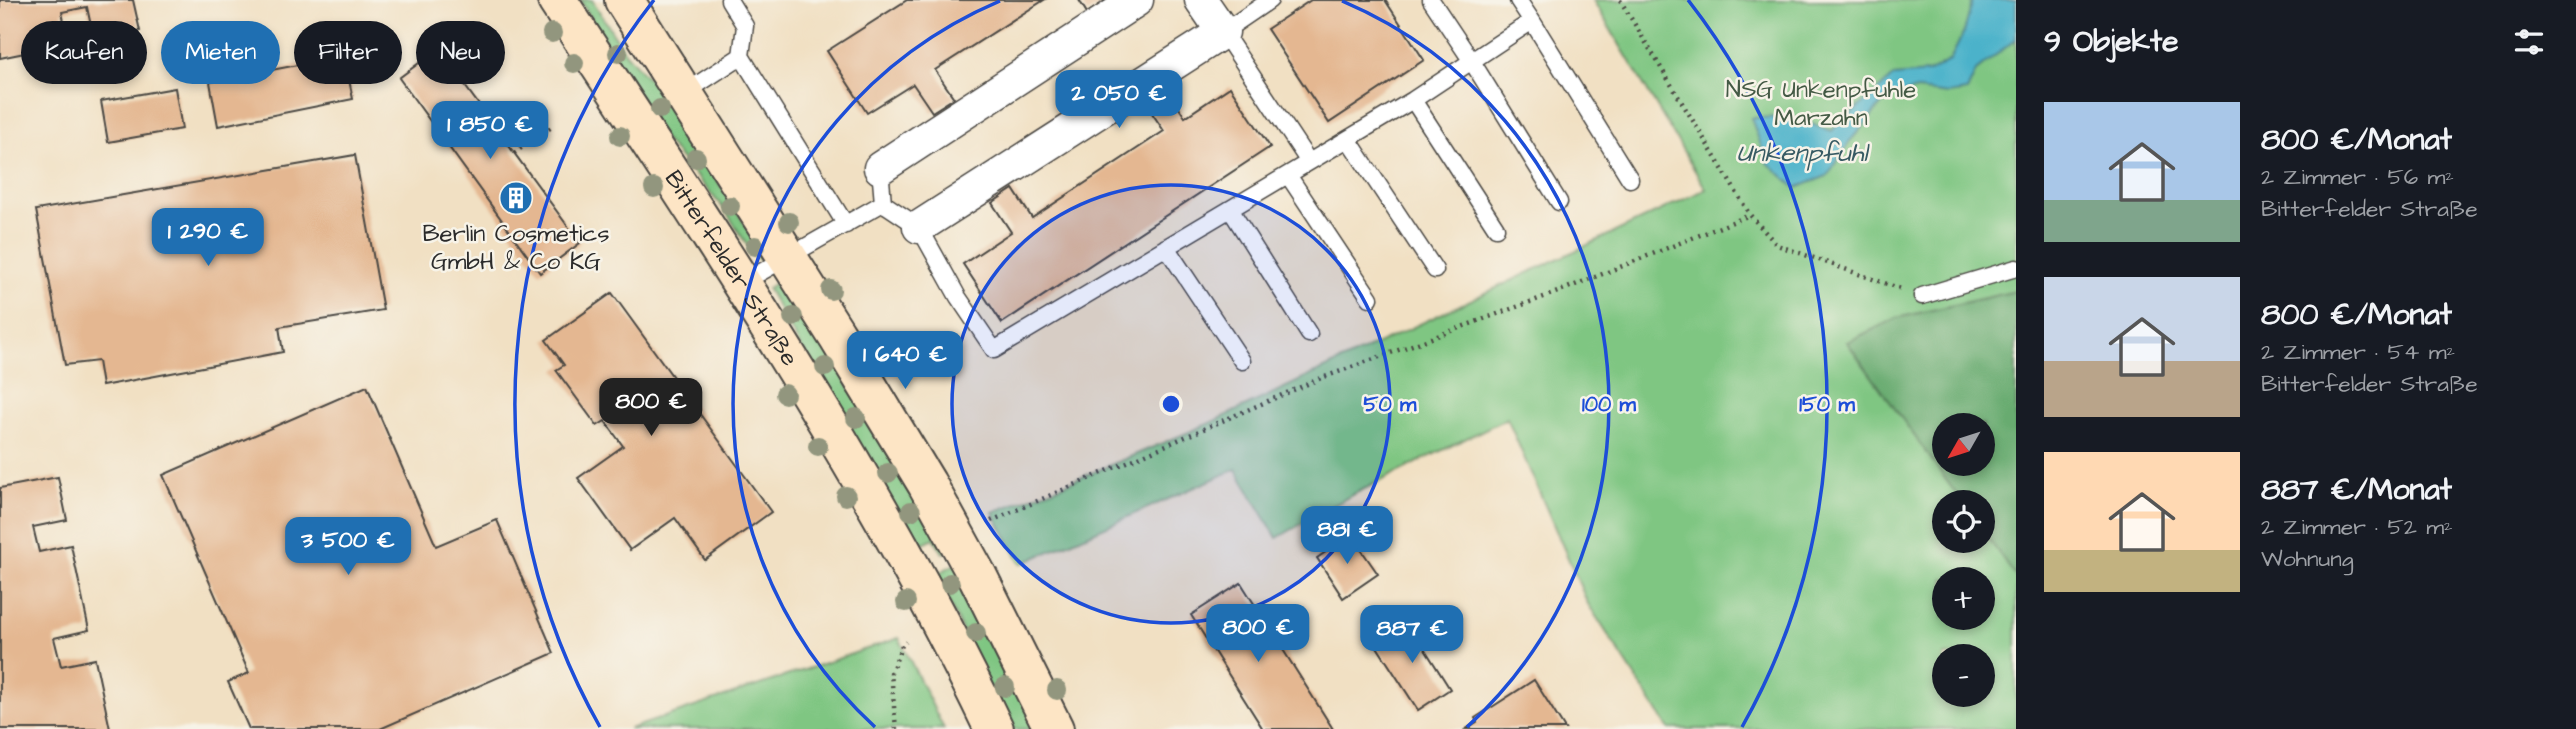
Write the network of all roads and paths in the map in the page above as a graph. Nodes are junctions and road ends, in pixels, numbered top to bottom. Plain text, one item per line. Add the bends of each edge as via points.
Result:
1 (557, 0) edge
2 (624, 0) edge
3 (729, 0) edge
4 (1137, 0) edge
5 (1201, 0) edge
6 (1270, 0) edge
7 (1430, 0) edge
8 (1518, 0) edge
9 (1620, 0) edge
10 (1532, 21) junction
11 (1223, 32) junction
12 (741, 56) junction
13 (1471, 60) junction
14 (684, 94) junction
15 (1413, 100) junction
16 (553, 126) dead end
17 (1348, 139) junction
18 (514, 153) dead end
19 (1309, 162) junction
20 (880, 168) joint
21 (1287, 175) junction
22 (1630, 179) dead end
23 (1559, 202) dead end
24 (883, 203) junction
25 (1230, 209) junction
26 (1750, 215) junction
27 (846, 225) junction
28 (919, 227) junction
29 (1496, 228) dead end
30 (1166, 247) junction
31 (787, 258) junction
32 (2016, 268) edge
33 (1435, 270) dead end
34 (740, 284) junction
35 (1922, 296) joint
36 (1370, 298) dead end
37 (1310, 334) dead end
38 (1241, 361) dead end
39 (991, 521) dead end
40 (906, 642) dead end
41 (896, 729) edge
42 (994, 729) edge
43 (1054, 729) edge

1 - 34 main road, Bitterfelder Straße
2 - 14 main road
3 - 12 lane via 745,26
4 - 20 street
5 - 11 street
6 - 11 lane
7 - 13 lane
8 - 10 lane
9 - 26 path
10 - 13 lane
10 - 22 lane
11 - 19 lane
11 - 28 street
12 - 14 lane
12 - 27 lane
13 - 15 lane
13 - 23 lane
14 - 31 main road
15 - 17 lane
15 - 29 lane
16 - 18 path
17 - 19 lane
17 - 33 lane
19 - 21 lane
20 - 24 lane
21 - 25 lane
21 - 36 lane
24 - 27 lane
24 - 28 lane
25 - 30 lane
25 - 37 lane
26 - 35 path via 1777,245
26 - 39 path via 1555,293 1319,379
27 - 31 lane
28 - 30 lane via 994,350
30 - 38 lane
31 - 34 lane
31 - 43 main road via 927,484
32 - 35 lane
34 - 42 main road, Bitterfelder Straße via 907,559
40 - 41 path via 891,673

